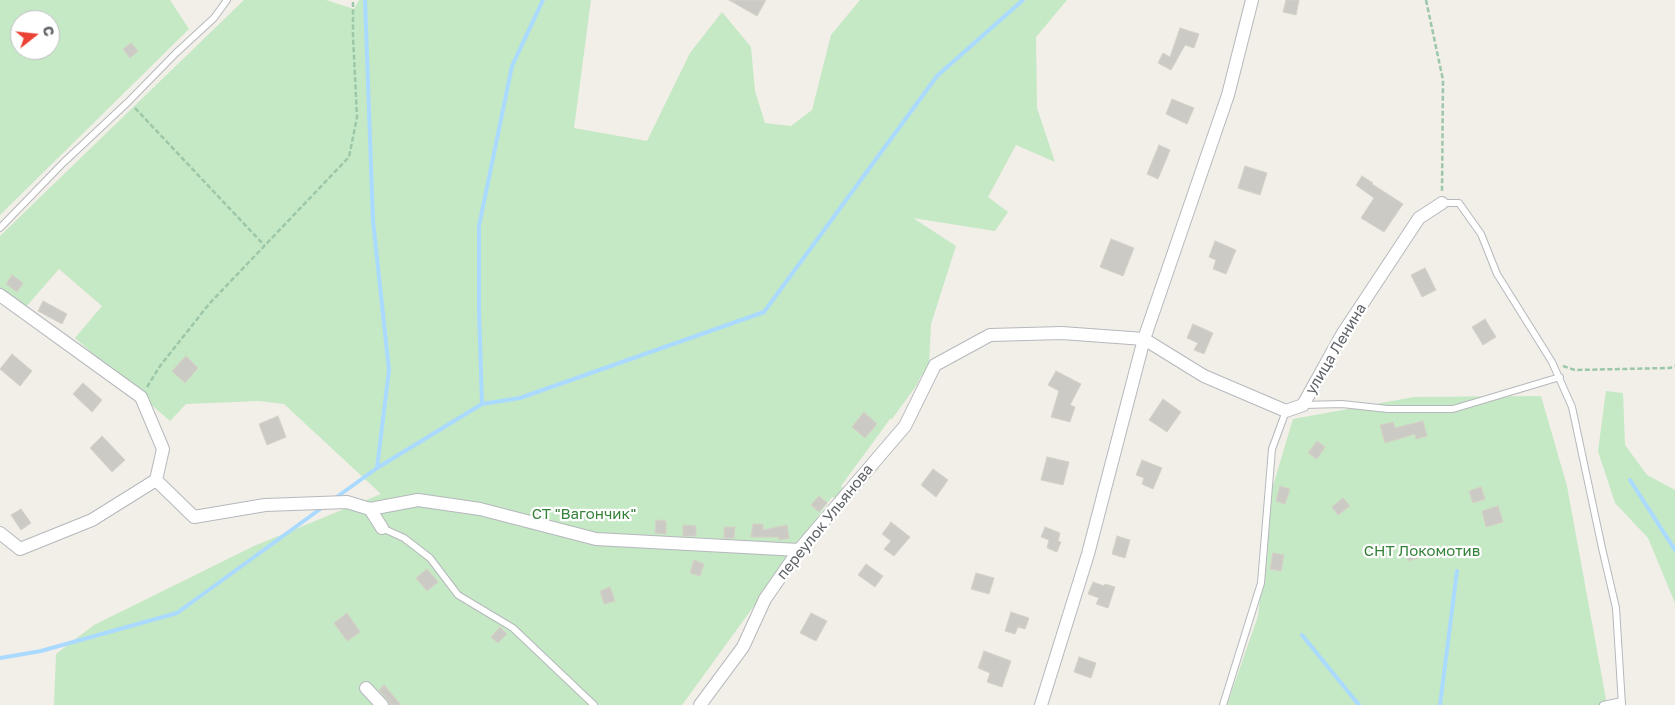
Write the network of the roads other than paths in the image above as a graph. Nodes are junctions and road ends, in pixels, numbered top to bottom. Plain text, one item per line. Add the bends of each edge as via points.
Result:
1 (227, 0) edge
2 (1252, 0) edge
3 (1442, 203) joint
4 (0, 228) edge
5 (0, 295) edge
6 (1144, 339) junction
7 (1560, 377) junction
8 (1303, 405) junction
9 (1286, 411) junction
10 (156, 480) junction
11 (370, 509) junction
12 (382, 528) joint
13 (0, 533) edge
14 (799, 550) junction
15 (366, 688) dead end
16 (1622, 703) edge
17 (382, 705) edge
18 (594, 705) edge
19 (700, 705) edge
20 (1041, 705) edge
21 (1223, 705) edge
22 (1603, 705) edge

1 - 4 lane via 214,18
2 - 6 street via 1228,95
3 - 7 lane via 1459,204 1481,234 1497,274
3 - 8 street, улица Ленина via 1419,218 1343,333
5 - 10 street via 142,397 163,449
6 - 9 street via 1204,376
6 - 14 street, переулок Ульянова via 1062,333 990,335 935,365 905,426
6 - 20 street via 1088,554
7 - 8 lane via 1453,409
7 - 16 lane via 1572,407 1616,608
8 - 9 street, улица Ленина
9 - 21 lane via 1272,449 1261,583
10 - 11 street via 194,517 265,505 347,502
10 - 13 street via 92,520 20,549
11 - 12 street
11 - 14 street via 418,500 480,509 596,539
12 - 18 lane via 404,538 430,558 458,595 513,628
14 - 19 street, переулок Ульянова via 765,599 743,647
15 - 17 street
16 - 22 lane

